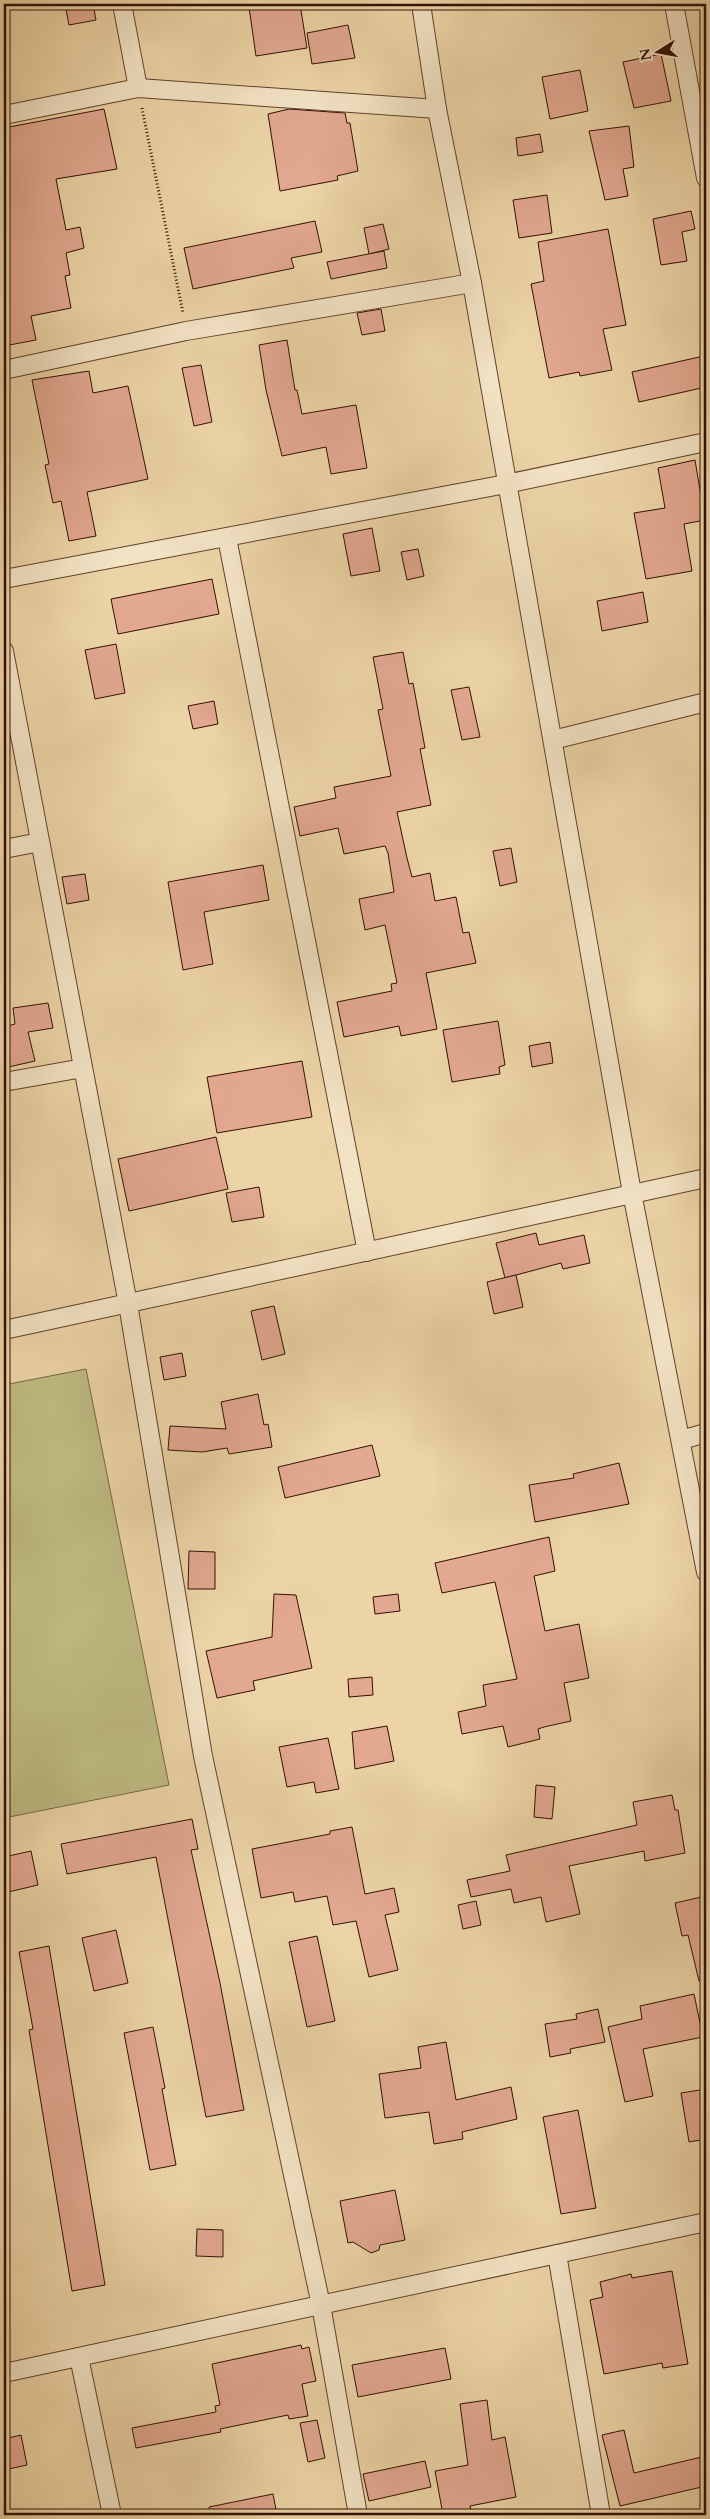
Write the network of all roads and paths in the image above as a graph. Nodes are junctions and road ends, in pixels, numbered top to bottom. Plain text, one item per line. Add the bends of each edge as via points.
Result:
1 (122, 4) edge
2 (421, 4) edge
3 (674, 4) edge
4 (138, 88) junction
5 (438, 109) junction
6 (4, 115) edge
7 (706, 178) edge
8 (472, 283) junction
9 (186, 331) junction
10 (4, 370) edge
11 (706, 442) edge
12 (506, 484) junction
13 (227, 538) junction
14 (4, 579) edge
15 (4, 651) edge
16 (706, 702) edge
17 (553, 740) junction
18 (40, 842) junction
19 (4, 849) edge
20 (83, 1068) junction
21 (4, 1082) edge
22 (706, 1178) edge
23 (632, 1193) junction
24 (367, 1252) junction
25 (128, 1304) junction
26 (4, 1330) edge
27 (706, 1433) edge
28 (681, 1440) junction
29 (706, 1572) edge
30 (706, 2222) edge
31 (557, 2254) junction
32 (321, 2305) junction
33 (79, 2357) junction
34 (4, 2374) edge
35 (112, 2515) edge
36 (358, 2515) edge
37 (601, 2515) edge

1 - 4 street
2 - 5 street
3 - 7 street
4 - 5 street
4 - 6 street
4 - 9 path
5 - 8 street
8 - 9 street
8 - 12 street
9 - 10 street
11 - 12 street
12 - 13 street
12 - 17 street
13 - 14 street
13 - 24 street
15 - 18 street
16 - 17 street
17 - 23 street
18 - 19 street
18 - 20 street
20 - 21 street
20 - 25 street
22 - 23 street
23 - 24 street
23 - 28 street
24 - 25 street
25 - 26 street
25 - 32 street via 204,1756
27 - 28 street
28 - 29 street
30 - 31 street
31 - 32 street
31 - 37 street
32 - 33 street
32 - 36 street
33 - 34 street
33 - 35 street

